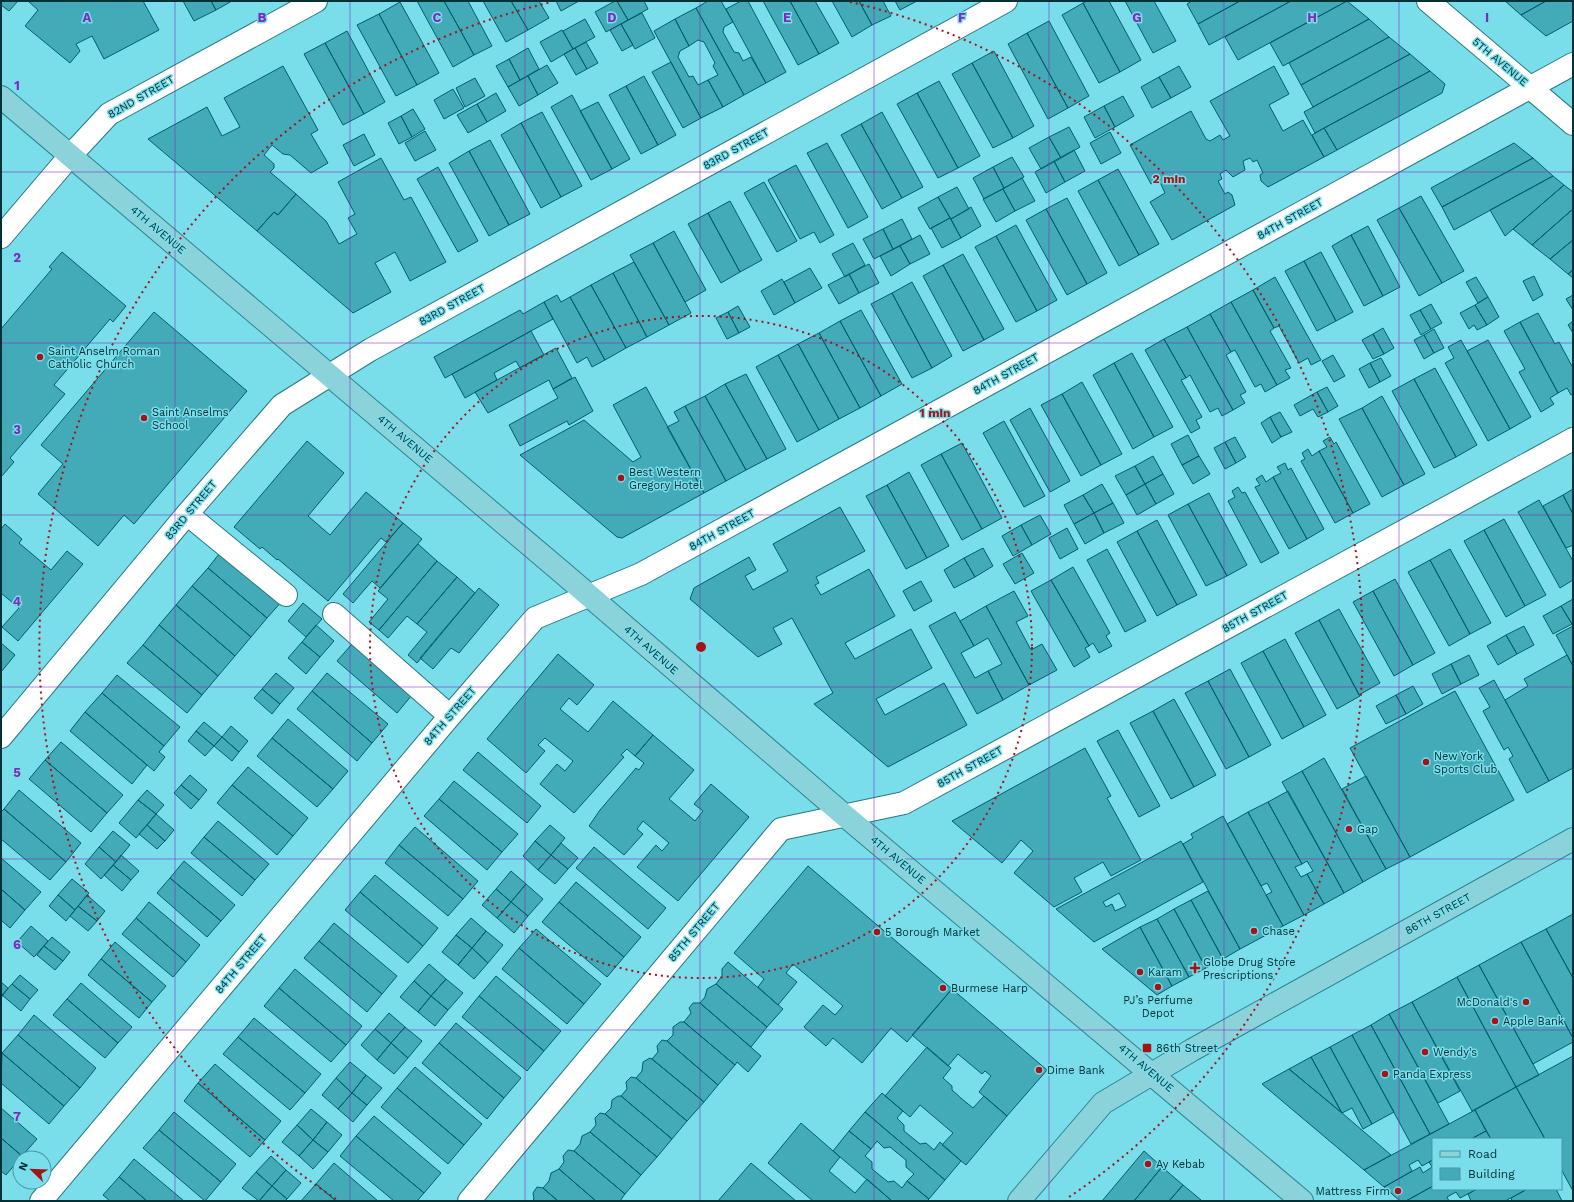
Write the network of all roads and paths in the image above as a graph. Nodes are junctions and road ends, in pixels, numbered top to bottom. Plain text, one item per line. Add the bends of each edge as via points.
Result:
1 (316, 1) edge
2 (1006, 1) edge
3 (1428, 1) edge
4 (1573, 64) edge
5 (1530, 88) junction
6 (1, 98) edge
7 (1573, 124) edge
8 (70, 156) junction
9 (1, 237) edge
10 (328, 375) junction
11 (1573, 439) edge
12 (188, 514) junction
13 (286, 595) dead end
14 (588, 596) junction
15 (334, 614) dead end
16 (450, 716) junction
17 (1, 737) edge
18 (844, 815) junction
19 (1573, 839) edge
20 (1152, 1074) junction
21 (42, 1201) edge
22 (469, 1201) edge
23 (1018, 1201) edge
24 (1302, 1201) edge

1 - 8 street, 82ND STREET via 109,114
2 - 10 street, 83RD STREET
3 - 5 street, 5TH AVENUE
4 - 5 street, 84TH STREET
5 - 7 street, 5TH AVENUE
5 - 14 street, 84TH STREET via 640,574
6 - 8 main road, 4TH AVENUE
8 - 9 street, 82ND STREET
8 - 10 main road, 4TH AVENUE
10 - 12 street, 83RD STREET via 282,405
10 - 14 main road, 4TH AVENUE
11 - 18 street, 85TH STREET via 904,803
12 - 13 street
12 - 17 street, 83RD STREET
14 - 16 street, 84TH STREET via 535,618
14 - 18 main road, 4TH AVENUE
15 - 16 street
16 - 21 street, 84TH STREET
18 - 20 main road, 4TH AVENUE
18 - 22 street, 85TH STREET via 781,829
19 - 20 main road, 86TH STREET
20 - 23 main road, 86TH STREET via 1103,1103
20 - 24 main road, 4TH AVENUE

